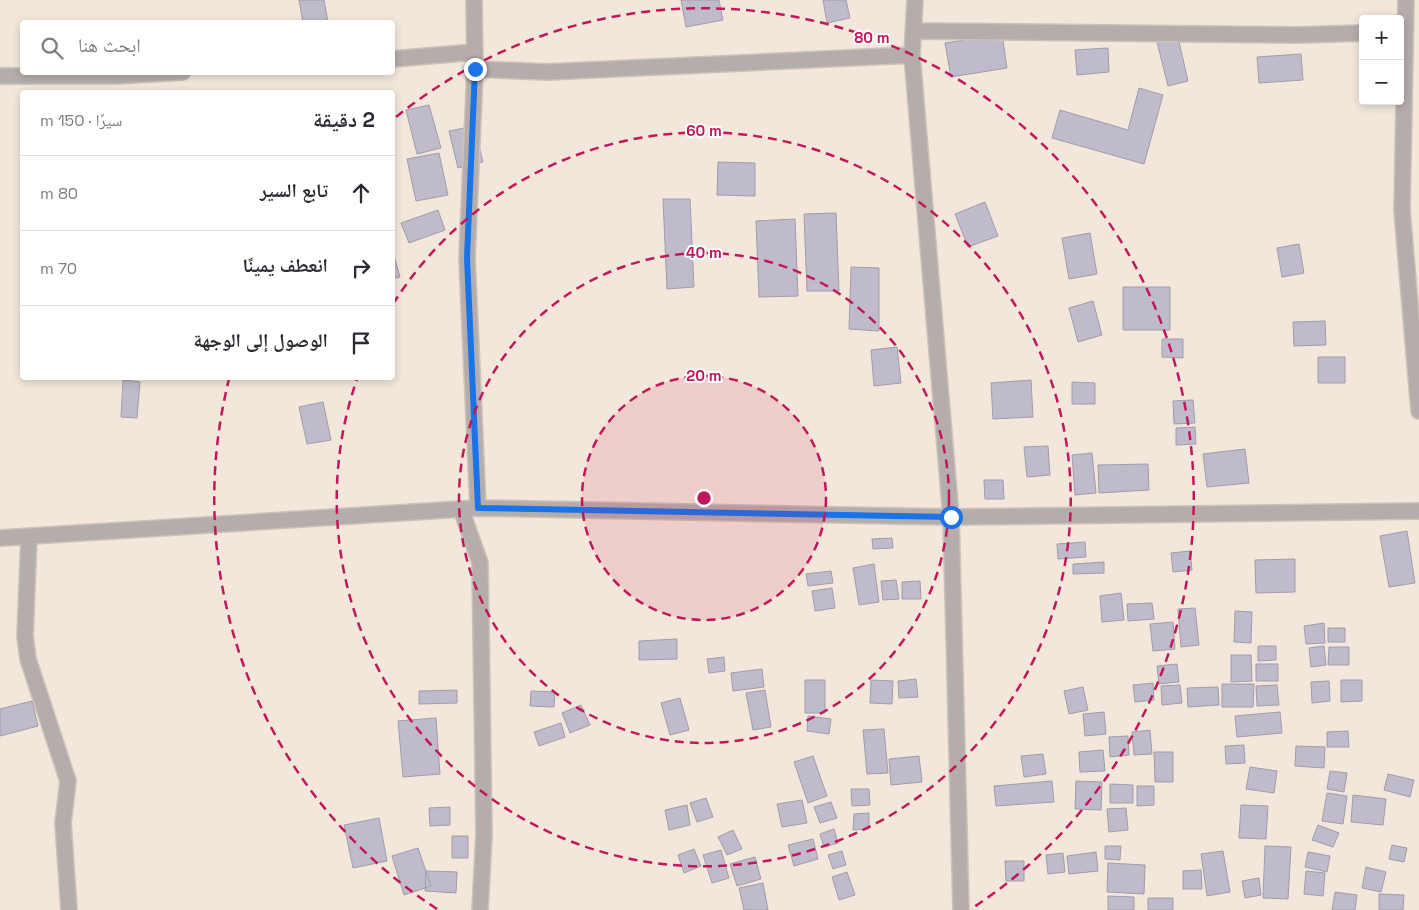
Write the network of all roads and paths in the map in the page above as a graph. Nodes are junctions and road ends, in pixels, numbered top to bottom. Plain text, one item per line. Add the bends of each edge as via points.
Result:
1 (474, 0) edge
2 (914, 0) edge
3 (1406, 0) edge
4 (914, 31) junction
5 (1408, 31) edge
6 (1359, 32) edge
7 (475, 52) junction
8 (912, 55) junction
9 (395, 59) edge
10 (475, 69) junction
11 (133, 75) edge
12 (0, 76) edge
13 (1419, 410) edge
14 (478, 508) junction
15 (461, 509) junction
16 (1419, 511) edge
17 (951, 517) junction
18 (29, 536) junction
19 (0, 538) edge
20 (69, 910) edge
21 (480, 910) edge
22 (961, 910) edge

1 - 7 street
2 - 4 street
3 - 5 street
4 - 6 street via 1297,35
4 - 8 street
5 - 13 street via 1402,210
7 - 9 street
7 - 10 street
8 - 10 street via 547,72
8 - 17 street
10 - 14 street via 467,258
11 - 12 street
14 - 15 street
14 - 17 street
15 - 18 street
15 - 21 street via 480,563 484,834
16 - 17 street
17 - 22 street
18 - 19 street
18 - 20 street via 25,636 27,652 68,781 63,823

